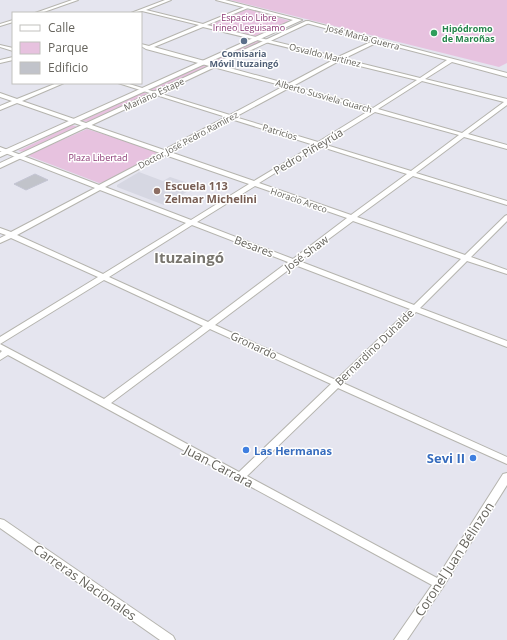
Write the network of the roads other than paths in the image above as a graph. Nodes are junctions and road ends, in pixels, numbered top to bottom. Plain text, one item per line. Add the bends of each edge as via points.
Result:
1 (76, 0) edge
2 (169, 0) edge
3 (219, 0) edge
4 (247, 7) junction
5 (142, 10) junction
6 (40, 12) edge
7 (136, 12) edge
8 (297, 20) junction
9 (12, 21) edge
10 (308, 22) junction
11 (0, 25) edge
12 (203, 25) junction
13 (256, 38) junction
14 (267, 41) junction
15 (376, 41) junction
16 (142, 44) edge
17 (0, 46) edge
18 (149, 47) junction
19 (12, 50) edge
20 (142, 50) edge
21 (12, 58) edge
22 (339, 59) junction
23 (451, 60) junction
24 (0, 62) edge
25 (204, 62) junction
26 (216, 65) junction
27 (507, 74) edge
28 (422, 79) junction
29 (59, 84) edge
30 (124, 84) edge
31 (289, 86) junction
32 (144, 90) junction
33 (155, 94) junction
34 (0, 95) edge
35 (17, 101) junction
36 (506, 104) edge
37 (0, 108) edge
38 (374, 110) junction
39 (231, 117) junction
40 (75, 121) junction
41 (87, 126) junction
42 (463, 135) junction
43 (319, 144) junction
44 (507, 147) edge
45 (4, 150) edge
46 (164, 152) junction
47 (0, 155) edge
48 (20, 156) junction
49 (0, 166) edge
50 (412, 174) junction
51 (254, 184) junction
52 (101, 188) junction
53 (507, 203) edge
54 (507, 217) edge
55 (353, 218) junction
56 (191, 222) junction
57 (0, 230) edge
58 (11, 235) junction
59 (0, 241) edge
60 (466, 258) junction
61 (294, 262) junction
62 (507, 272) edge
63 (102, 276) junction
64 (414, 308) junction
65 (210, 325) junction
66 (0, 340) edge
67 (507, 344) edge
68 (3, 352) edge
69 (337, 384) junction
70 (104, 404) junction
71 (507, 461) edge
72 (240, 477) junction
73 (507, 477) edge
74 (0, 523) edge
75 (439, 584) junction
76 (169, 640) edge
77 (400, 640) edge

1 - 6 street
2 - 5 street
3 - 4 street, José María Guerra
4 - 8 street, José María Guerra
4 - 12 street
5 - 7 street
5 - 12 street, Osvaldo Martínez
8 - 10 street, José María Guerra
8 - 13 street, Mariano Estape
9 - 11 street
10 - 14 street, Mariano Estape
10 - 15 street, José María Guerra
12 - 13 street, Osvaldo Martínez
12 - 18 street
13 - 14 street, Osvaldo Martínez
13 - 25 street, Mariano Estape
14 - 22 street, Osvaldo Martínez
14 - 26 street, Mariano Estape
15 - 22 street, Doctor José Pedro Ramírez
15 - 23 street, José María Guerra
16 - 18 street, Alberto Susviela Guarch
17 - 19 street
18 - 20 street
18 - 25 street, Alberto Susviela Guarch
21 - 24 street
22 - 28 street, Osvaldo Martínez
22 - 31 street, Doctor José Pedro Ramírez
23 - 27 street, José María Guerra
23 - 28 street, Pedro Piñeyrúa
25 - 26 street, Alberto Susviela Guarch
25 - 32 street, Mariano Estape
26 - 31 street, Alberto Susviela Guarch
26 - 33 street, Mariano Estape
28 - 36 street, Osvaldo Martínez
28 - 38 street, Pedro Piñeyrúa
29 - 35 street
30 - 32 street, Patricios
31 - 38 street, Alberto Susviela Guarch
31 - 39 street, Doctor José Pedro Ramírez
32 - 33 street, Patricios
32 - 40 street, Mariano Estape
33 - 39 street, Patricios
33 - 41 street, Mariano Estape
34 - 35 street, Horacio Areco
35 - 37 street
35 - 40 street, Horacio Areco
36 - 42 street, José Shaw
38 - 42 street, Alberto Susviela Guarch
38 - 43 street, Pedro Piñeyrúa
39 - 43 street, Patricios
39 - 46 street, Doctor José Pedro Ramírez
40 - 41 street, Horacio Areco
40 - 45 street, Mariano Estape
41 - 46 street, Horacio Areco
41 - 48 street, Mariano Estape
42 - 44 street, Alberto Susviela Guarch
42 - 50 street, José Shaw
43 - 50 street, Patricios
43 - 51 street, Pedro Piñeyrúa
45 - 47 street, Mariano Estape
45 - 48 street, Besares
46 - 51 street, Horacio Areco
46 - 52 street, Doctor José Pedro Ramírez
48 - 49 street, Mariano Estape
48 - 52 street, Besares
50 - 53 street, Patricios
50 - 55 street, José Shaw
51 - 55 street, Horacio Areco
51 - 56 street, Pedro Piñeyrúa
52 - 56 street, Besares
52 - 58 street, Doctor José Pedro Ramírez
54 - 60 street, Bernardino Duhalde
55 - 60 street, Horacio Areco
55 - 61 street, José Shaw
56 - 61 street, Besares
56 - 63 street, Pedro Piñeyrúa
57 - 58 street, Gronardo
58 - 59 street, Doctor José Pedro Ramírez
58 - 63 street, Gronardo
60 - 62 street, Horacio Areco
60 - 64 street, Bernardino Duhalde
61 - 64 street, Besares
61 - 65 street, José Shaw
63 - 65 street, Gronardo
63 - 66 street, Pedro Piñeyrúa
64 - 67 street, Besares
64 - 69 street, Bernardino Duhalde
65 - 69 street, Gronardo
65 - 70 street, José Shaw
68 - 70 street, Juan Carrara
69 - 71 street, Gronardo
69 - 72 street, Bernardino Duhalde
70 - 72 street, Juan Carrara
72 - 75 street, Juan Carrara
73 - 75 street, Coronel Juan Bélinzon
74 - 76 street, Carreras Nacionales
75 - 77 street, Coronel Juan Bélinzon

